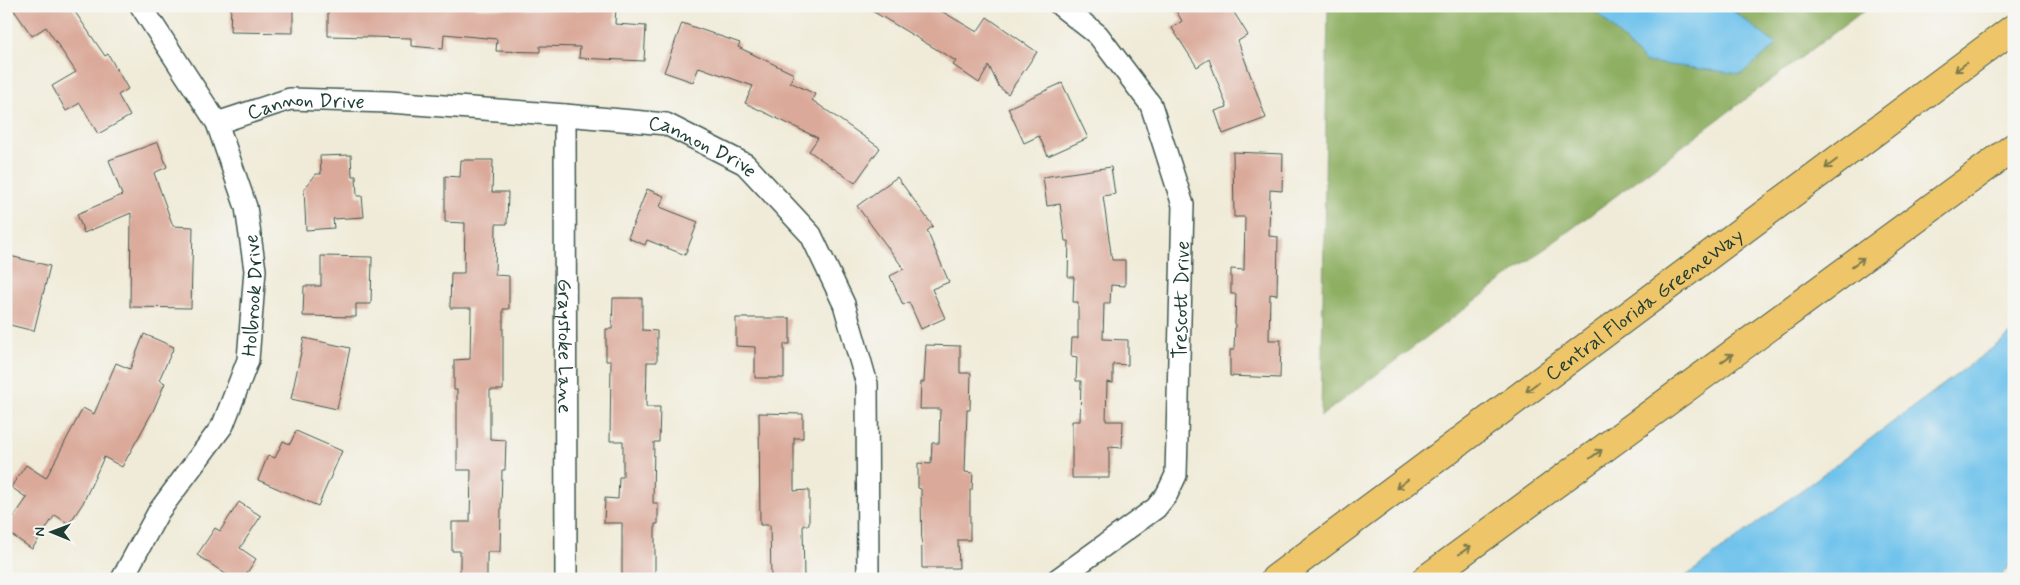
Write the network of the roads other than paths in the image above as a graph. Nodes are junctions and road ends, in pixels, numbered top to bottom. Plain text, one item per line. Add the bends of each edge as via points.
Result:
1 (141, 6) edge
2 (1061, 6) edge
3 (2009, 31) edge
4 (565, 115) junction
5 (217, 123) junction
6 (2014, 147) edge
7 (122, 579) edge
8 (566, 579) edge
9 (868, 579) edge
10 (1058, 579) edge
11 (1275, 579) edge
12 (1426, 579) edge

1 - 5 street, Holbrook Drive
2 - 10 street, Trescott Drive via 1098,35 1152,104 1183,205 1176,475 1156,508
3 -> 11 highway, Central Florida GreeneWay
4 - 5 street, Cannon Drive via 389,102 290,99
4 - 8 street, Graystoke Lane
4 - 9 street, Cannon Drive via 666,124 745,164 811,235 844,304 867,384
5 - 7 street, Holbrook Drive via 246,207 255,270 248,360 223,425 159,511
12 -> 6 highway

